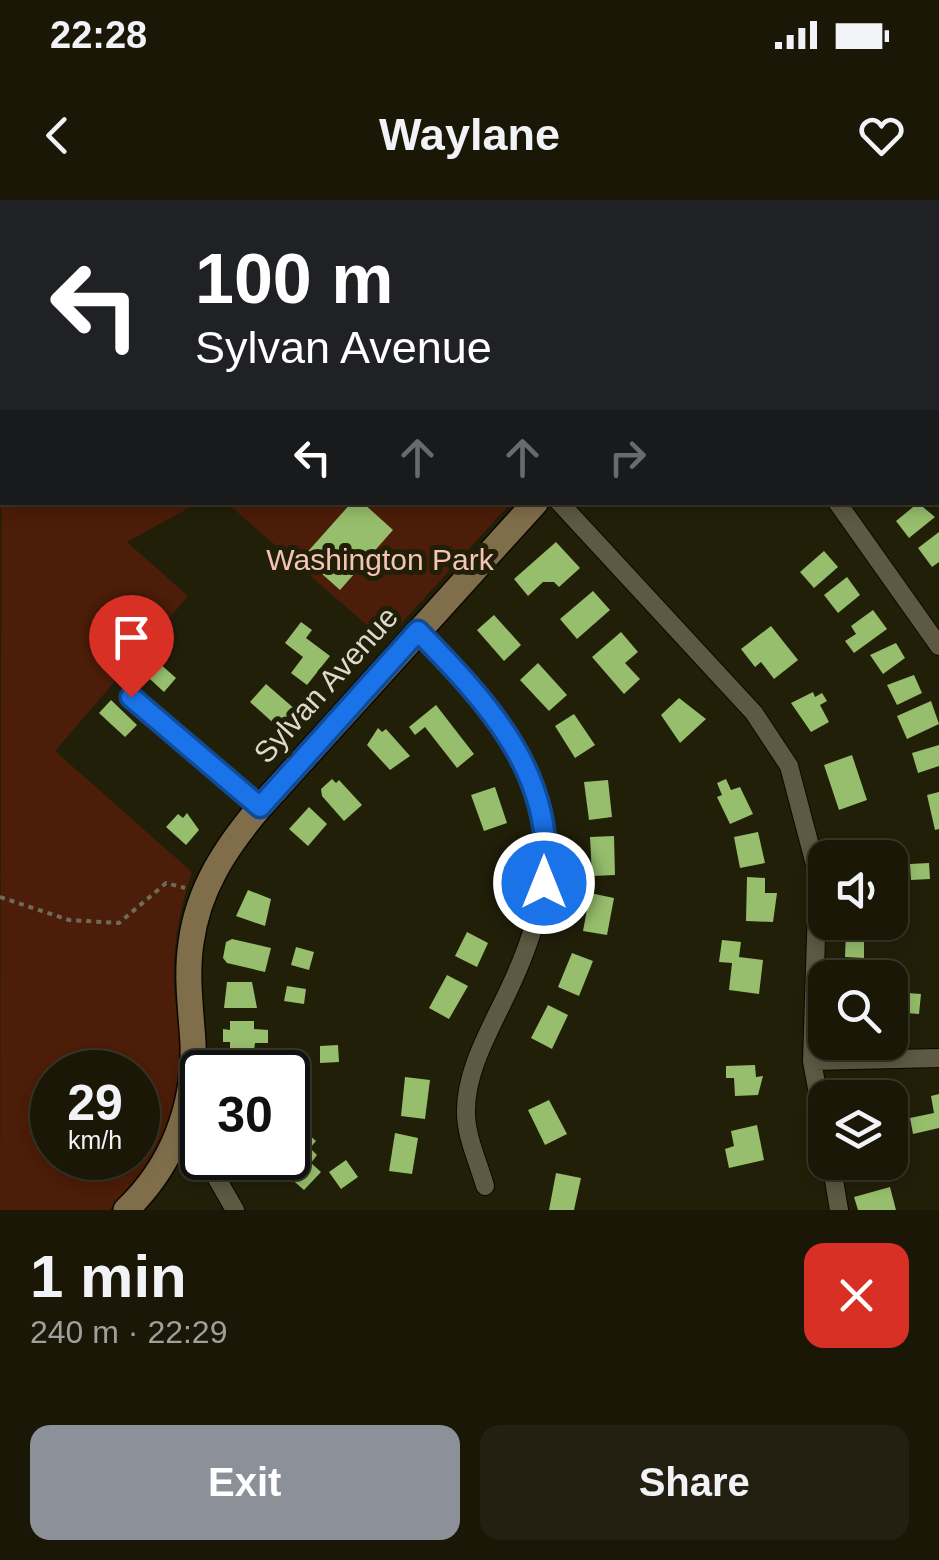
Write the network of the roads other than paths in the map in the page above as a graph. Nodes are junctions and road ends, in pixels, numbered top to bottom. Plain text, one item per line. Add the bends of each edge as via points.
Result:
1 (533, 505) edge
2 (562, 505) edge
3 (839, 505) edge
4 (418, 631) junction
5 (939, 646) edge
6 (131, 697) dead end
7 (260, 807) junction
8 (193, 1050) edge
9 (939, 1058) edge
10 (812, 1061) junction
11 (815, 1080) edge
12 (180, 1127) edge
13 (218, 1180) edge
14 (834, 1180) edge
15 (485, 1186) dead end
16 (126, 1210) edge
17 (235, 1210) edge
18 (840, 1210) edge

1 - 4 street, Sylvan Avenue
2 - 10 street via 754,712 790,766 818,876
3 - 5 street
4 - 7 street, Sylvan Avenue
4 - 15 street via 504,726 542,811 547,860 541,906 468,1083 466,1116
6 - 7 street
7 - 8 street, Sylvan Avenue via 227,848 204,892 189,958
9 - 10 street
10 - 11 street
12 - 16 street, Sylvan Avenue via 163,1165
13 - 17 street
14 - 18 street

